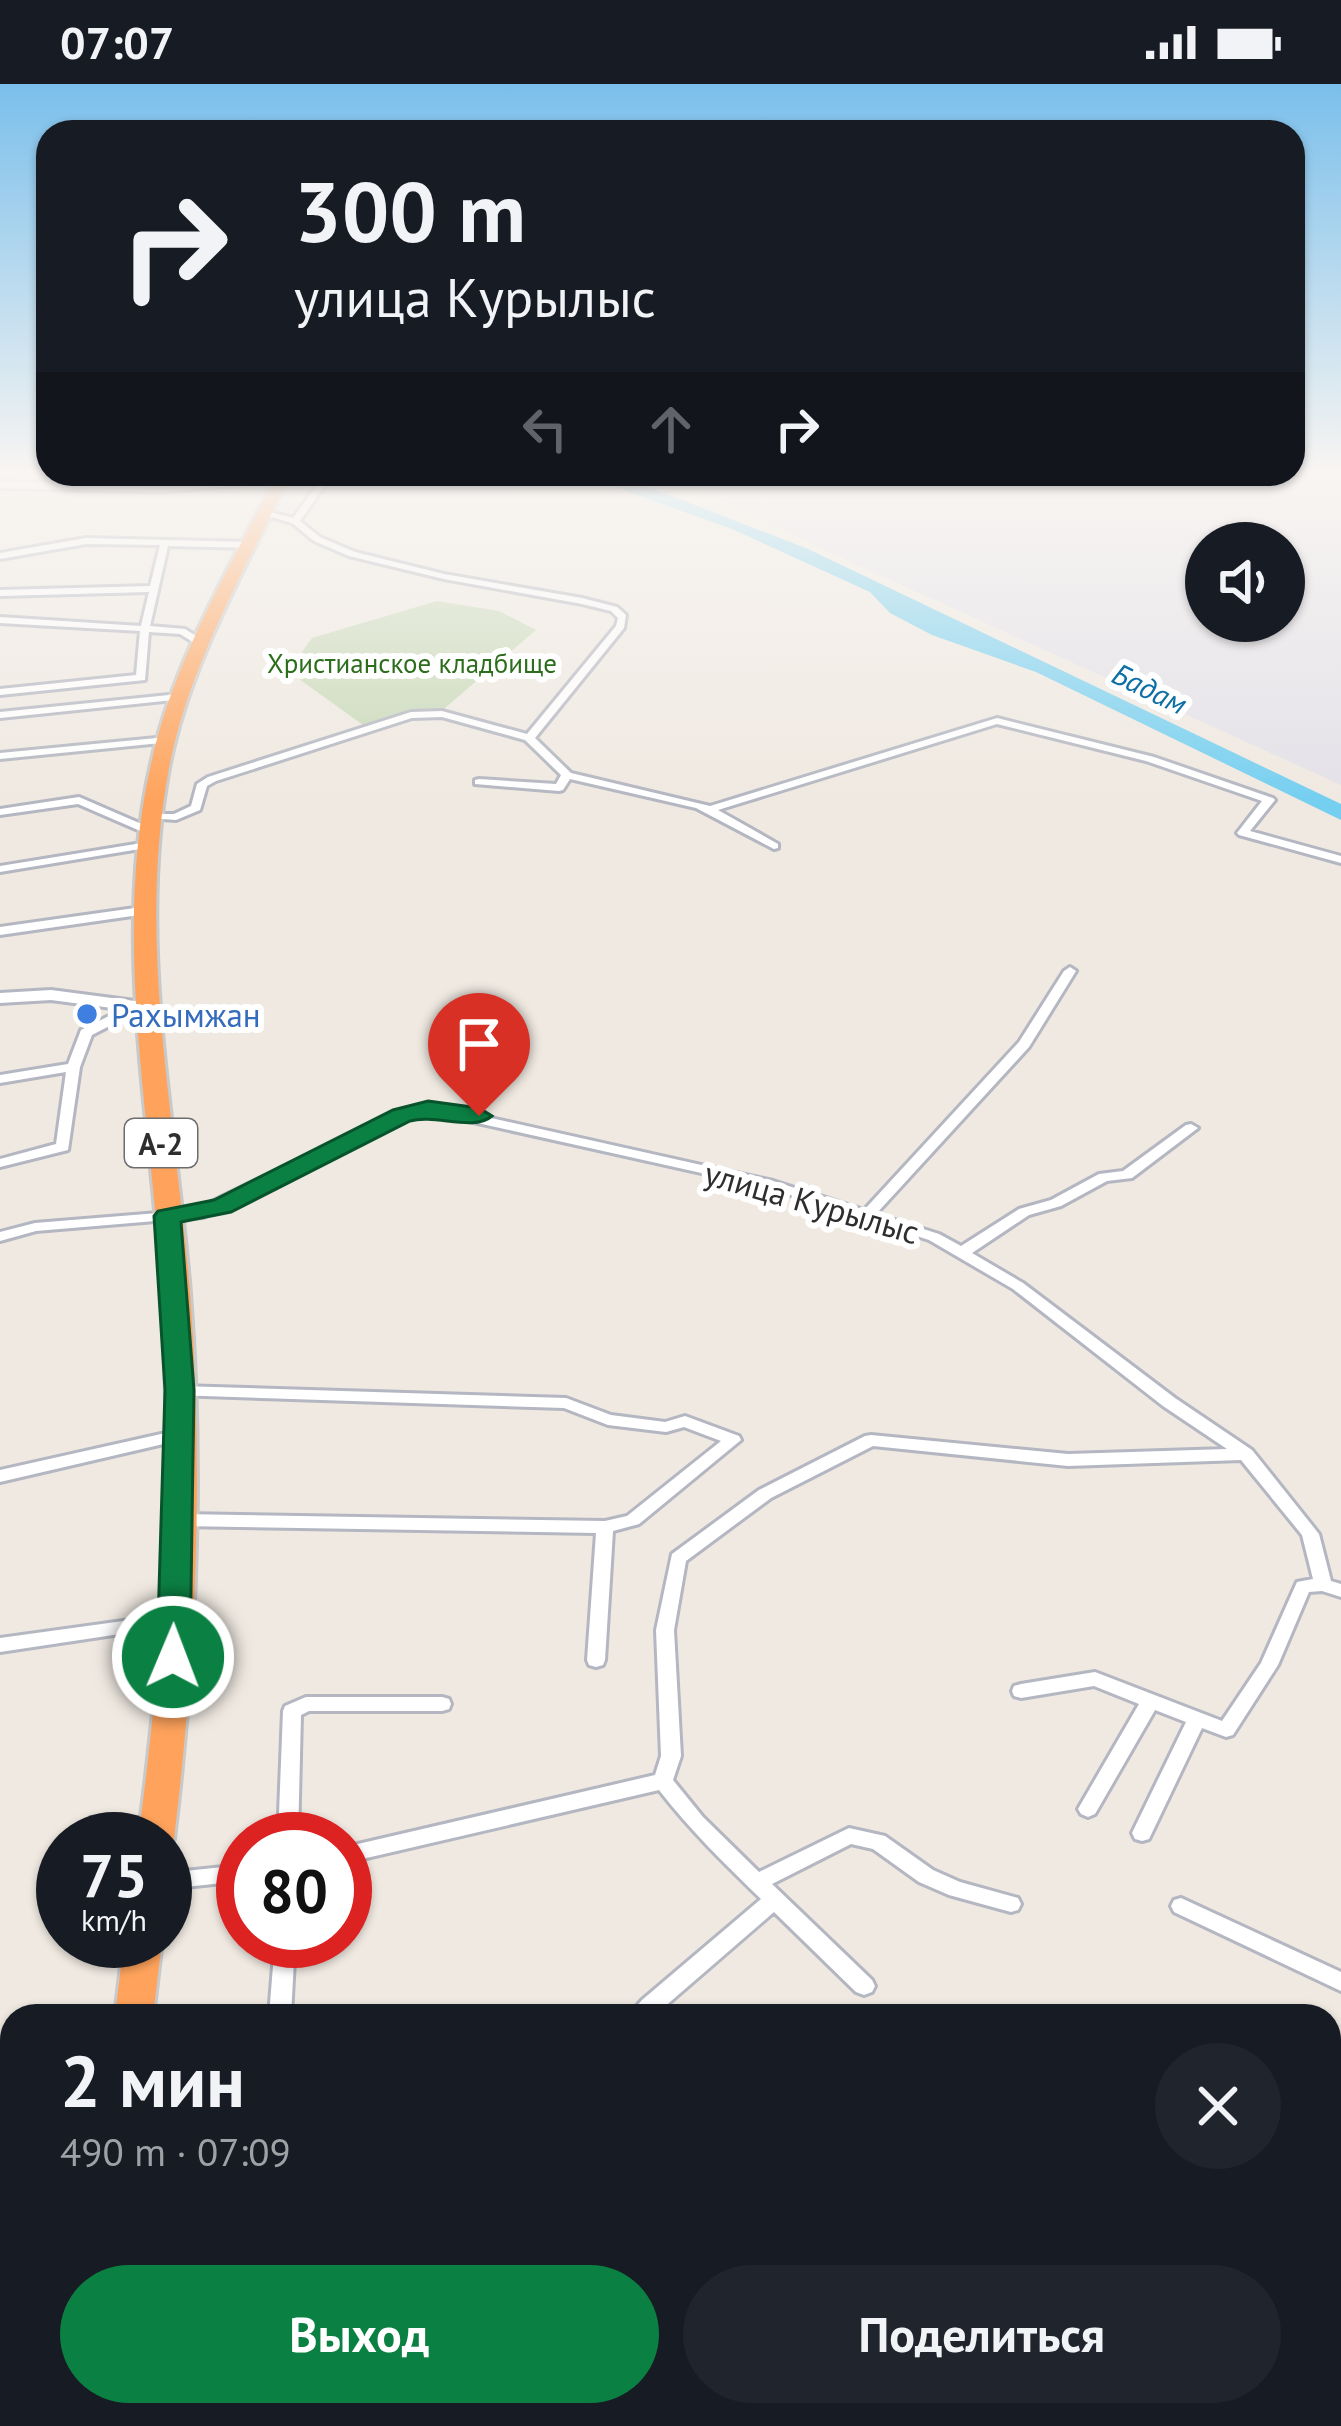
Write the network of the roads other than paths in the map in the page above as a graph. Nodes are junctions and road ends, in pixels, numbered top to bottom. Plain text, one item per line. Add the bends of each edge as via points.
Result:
1 (154, 582) edge
2 (233, 582) edge
3 (483, 582) edge
4 (152, 590) junction
5 (0, 593) edge
6 (0, 620) edge
7 (145, 628) junction
8 (204, 645) junction
9 (141, 678) junction
10 (0, 692) edge
11 (169, 698) junction
12 (0, 715) edge
13 (529, 738) junction
14 (167, 740) junction
15 (0, 756) edge
16 (567, 775) junction
17 (479, 782) dead end
18 (708, 810) junction
19 (0, 812) edge
20 (150, 830) junction
21 (774, 846) dead end
22 (1341, 860) edge
23 (0, 869) edge
24 (142, 911) junction
25 (0, 932) edge
26 (1070, 971) dead end
27 (0, 998) edge
28 (143, 1007) junction
29 (73, 1067) junction
30 (0, 1079) edge
31 (1191, 1128) dead end
32 (0, 1163) edge
33 (866, 1215) junction
34 (167, 1216) junction
35 (0, 1237) edge
36 (961, 1253) junction
37 (180, 1390) junction
38 (178, 1435) junction
39 (1246, 1454) junction
40 (0, 1476) edge
41 (177, 1520) junction
42 (605, 1527) junction
43 (1332, 1588) edge
44 (174, 1620) junction
45 (0, 1645) edge
46 (596, 1660) dead end
47 (1021, 1690) dead end
48 (1150, 1702) junction
49 (442, 1704) dead end
50 (1197, 1719) junction
51 (663, 1781) junction
52 (1088, 1809) dead end
53 (160, 1812) edge
54 (289, 1812) edge
55 (1142, 1833) dead end
56 (372, 1849) edge
57 (755, 1883) junction
58 (773, 1901) junction
59 (1011, 1904) dead end
60 (1181, 1906) dead end
61 (139, 1968) edge
62 (284, 1968) edge
63 (1341, 1982) edge
64 (864, 1986) dead end
65 (135, 2004) edge
66 (281, 2004) edge
67 (658, 2004) edge

1 - 4 street
2 - 8 highway, A-2
3 - 13 street via 623,617
4 - 5 street
4 - 7 street
6 - 7 street
7 - 8 street via 182,631
7 - 9 street
8 - 11 highway, A-2
9 - 10 street
9 - 11 street
11 - 12 street
11 - 14 highway, A-2
13 - 16 street
13 - 20 street via 442,714 398,717 212,779 202,784 196,808
14 - 15 street
14 - 20 highway, A-2
16 - 17 street via 559,788
16 - 18 street
18 - 21 street
18 - 22 street via 997,721 1150,759 1269,800 1243,833
19 - 20 street via 80,800
20 - 23 street
20 - 24 highway, A-2
24 - 25 street
24 - 28 highway, A-2
26 - 33 street via 1024,1044
27 - 28 street via 51,995
28 - 29 street via 86,1033
28 - 34 highway, A-2
29 - 30 street
29 - 32 street via 63,1147
31 - 36 street via 1127,1175 1103,1177 1024,1212
33 - 34 street, улица Курылыс via 772,1185 428,1108 221,1206
33 - 36 street, улица Курылыс
34 - 35 street, улица Курылыс
34 - 37 highway, A-2
36 - 39 street, улица Курылыс
37 - 38 highway, A-2
37 - 42 street via 566,1403 608,1420 666,1427 685,1421 733,1440 633,1520
38 - 40 street
38 - 41 highway, A-2
39 - 43 street, улица Курылыс via 1310,1534
39 - 51 street via 1068,1460 871,1440 781,1485 678,1558 665,1630 671,1756
41 - 42 street
41 - 44 highway, A-2
42 - 46 street
43 - 50 street via 1303,1586 1270,1665 1226,1730
44 - 45 street
44 - 53 highway, A-2 via 172,1730
47 - 48 street via 1095,1679
48 - 50 street
48 - 52 street
49 - 54 street via 306,1704 292,1711
50 - 55 street
51 - 56 street
51 - 57 street
57 - 58 street
57 - 59 street via 864,1836 926,1876
58 - 64 street
58 - 67 street
60 - 63 street
61 - 65 highway
62 - 66 street

